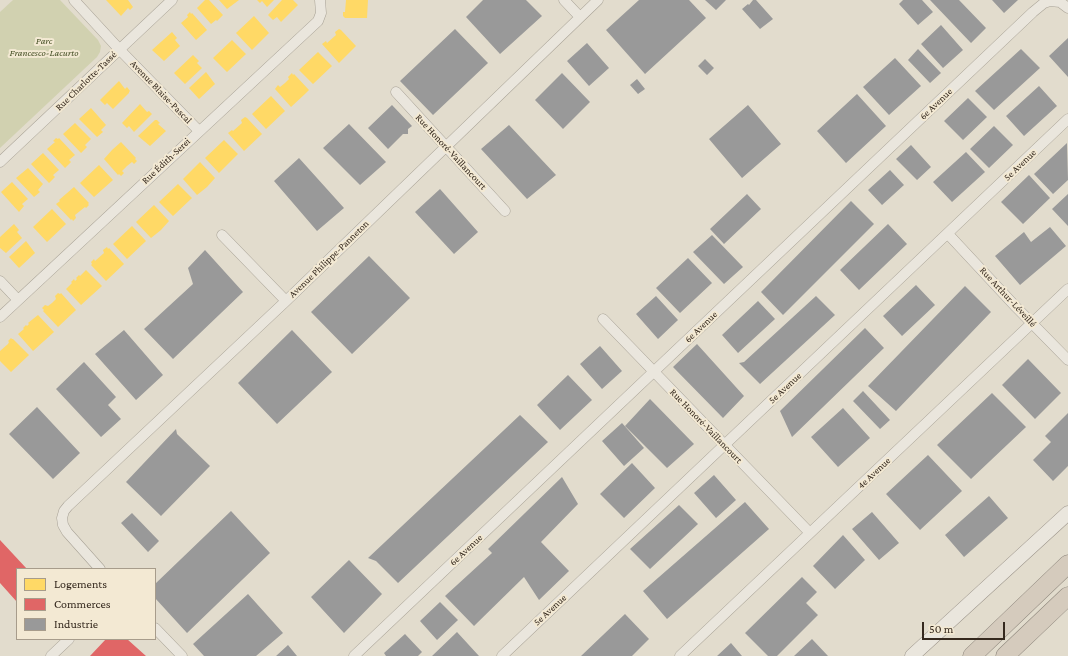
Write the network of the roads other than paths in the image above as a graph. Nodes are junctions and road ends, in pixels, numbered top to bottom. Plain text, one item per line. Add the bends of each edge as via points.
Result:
1 (74, 0) edge
2 (172, 0) edge
3 (320, 0) edge
4 (564, 0) edge
5 (598, 0) edge
6 (1050, 1) edge
7 (1068, 8) edge
8 (580, 17) junction
9 (119, 49) junction
10 (396, 92) dead end
11 (1068, 119) edge
12 (199, 131) junction
13 (445, 146) junction
14 (0, 162) edge
15 (505, 211) dead end
16 (948, 234) junction
17 (222, 236) dead end
18 (0, 281) edge
19 (1068, 289) edge
20 (18, 300) junction
21 (286, 301) junction
22 (0, 317) edge
23 (603, 319) dead end
24 (1032, 323) junction
25 (1068, 360) edge
26 (654, 372) junction
27 (724, 445) junction
28 (1068, 513) edge
29 (810, 533) junction
30 (1068, 564) edge
31 (99, 568) edge
32 (1068, 596) edge
33 (156, 629) edge
34 (68, 640) edge
35 (51, 656) edge
36 (182, 656) edge
37 (354, 656) edge
38 (502, 656) edge
39 (680, 656) edge
40 (912, 656) edge
41 (972, 656) edge
42 (1005, 656) edge

1 - 9 street, Avenue Blaise-Pascal
2 - 9 street, Rue Charlotte-Tassé
3 - 12 street, Rue Édith-Serei via 318,21
4 - 8 street
5 - 8 street, Avenue Philippe-Panneton
6 - 7 street via 1060,2
6 - 26 street, 6e Avenue via 1027,17
8 - 13 street, Avenue Philippe-Panneton
9 - 12 street, Avenue Blaise-Pascal
9 - 14 street, Rue Charlotte-Tassé
10 - 13 street, Rue Honoré-Vaillancourt
11 - 16 street, 5e Avenue
12 - 20 street, Rue Édith-Serei
13 - 15 street, Rue Honoré-Vaillancourt
13 - 21 street, Avenue Philippe-Panneton
16 - 24 street, Rue Arthur-Léveillé
16 - 27 street, 5e Avenue
17 - 21 street
18 - 20 street
19 - 24 street, 4e Avenue
20 - 22 street, Rue Édith-Serei
21 - 31 street, Avenue Philippe-Panneton via 64,511 62,518 67,532
23 - 26 street, Rue Honoré-Vaillancourt
24 - 25 street, Rue Arthur-Léveillé
24 - 29 street, 4e Avenue
26 - 27 street, Rue Honoré-Vaillancourt
26 - 37 street, 6e Avenue
27 - 29 street, Rue Honoré-Vaillancourt
27 - 38 street, 5e Avenue
28 - 40 main road
29 - 39 street, 4e Avenue
30 - 41 highway
32 - 42 highway
33 - 36 street
34 - 35 street

